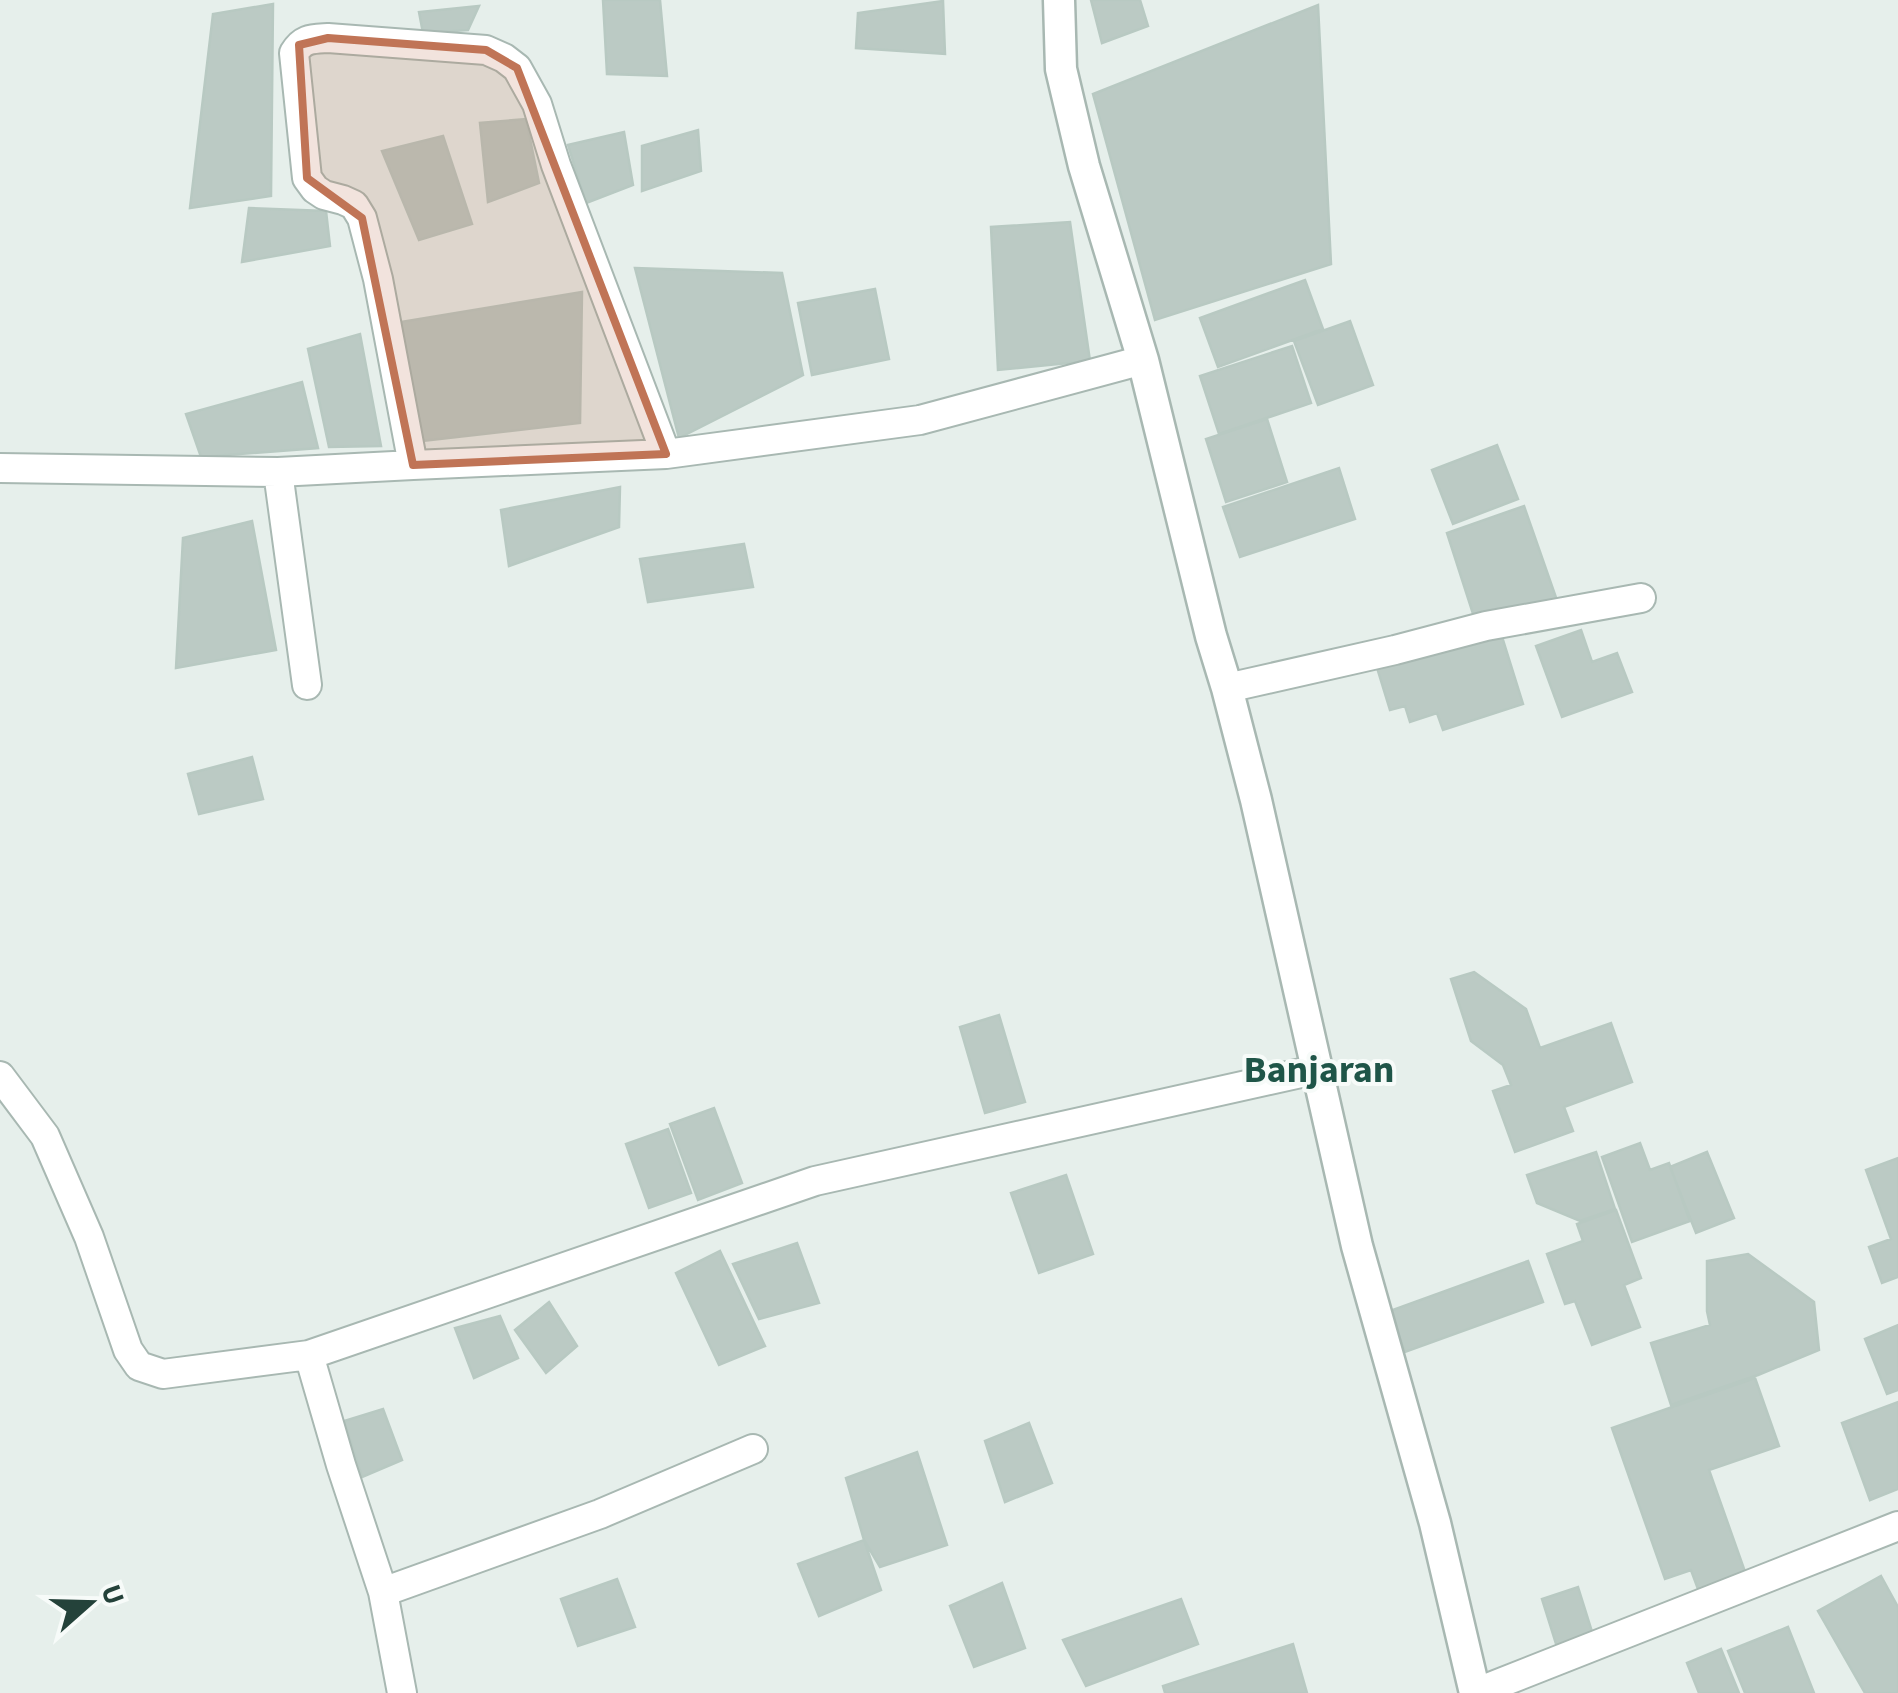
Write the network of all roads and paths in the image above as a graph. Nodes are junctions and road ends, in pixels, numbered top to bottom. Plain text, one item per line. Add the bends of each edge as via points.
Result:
1 (1059, 0) edge
2 (1144, 360) junction
3 (666, 454) junction
4 (413, 465) junction
5 (0, 468) edge
6 (278, 472) junction
7 (1641, 598) dead end
8 (307, 685) dead end
9 (1227, 688) junction
10 (1318, 1069) junction
11 (0, 1076) edge
12 (308, 1354) junction
13 (753, 1449) dead end
14 (1898, 1526) edge
15 (383, 1592) junction
16 (402, 1693) edge
17 (1475, 1693) edge

1 - 2 street via 1061,68 1072,117
2 - 3 street via 920,420
2 - 9 street
3 - 4 street
3 - 4 street via 537,104 517,68 486,50 308,39 294,53 307,178 324,195 354,205 362,218
4 - 6 street
5 - 6 street
6 - 8 street
7 - 9 street via 1486,626
9 - 10 street
10 - 12 street via 815,1181
10 - 17 street via 1357,1246
11 - 12 street via 45,1136 139,1366 163,1374
12 - 15 street
13 - 15 street via 600,1514
14 - 17 street
15 - 16 street

